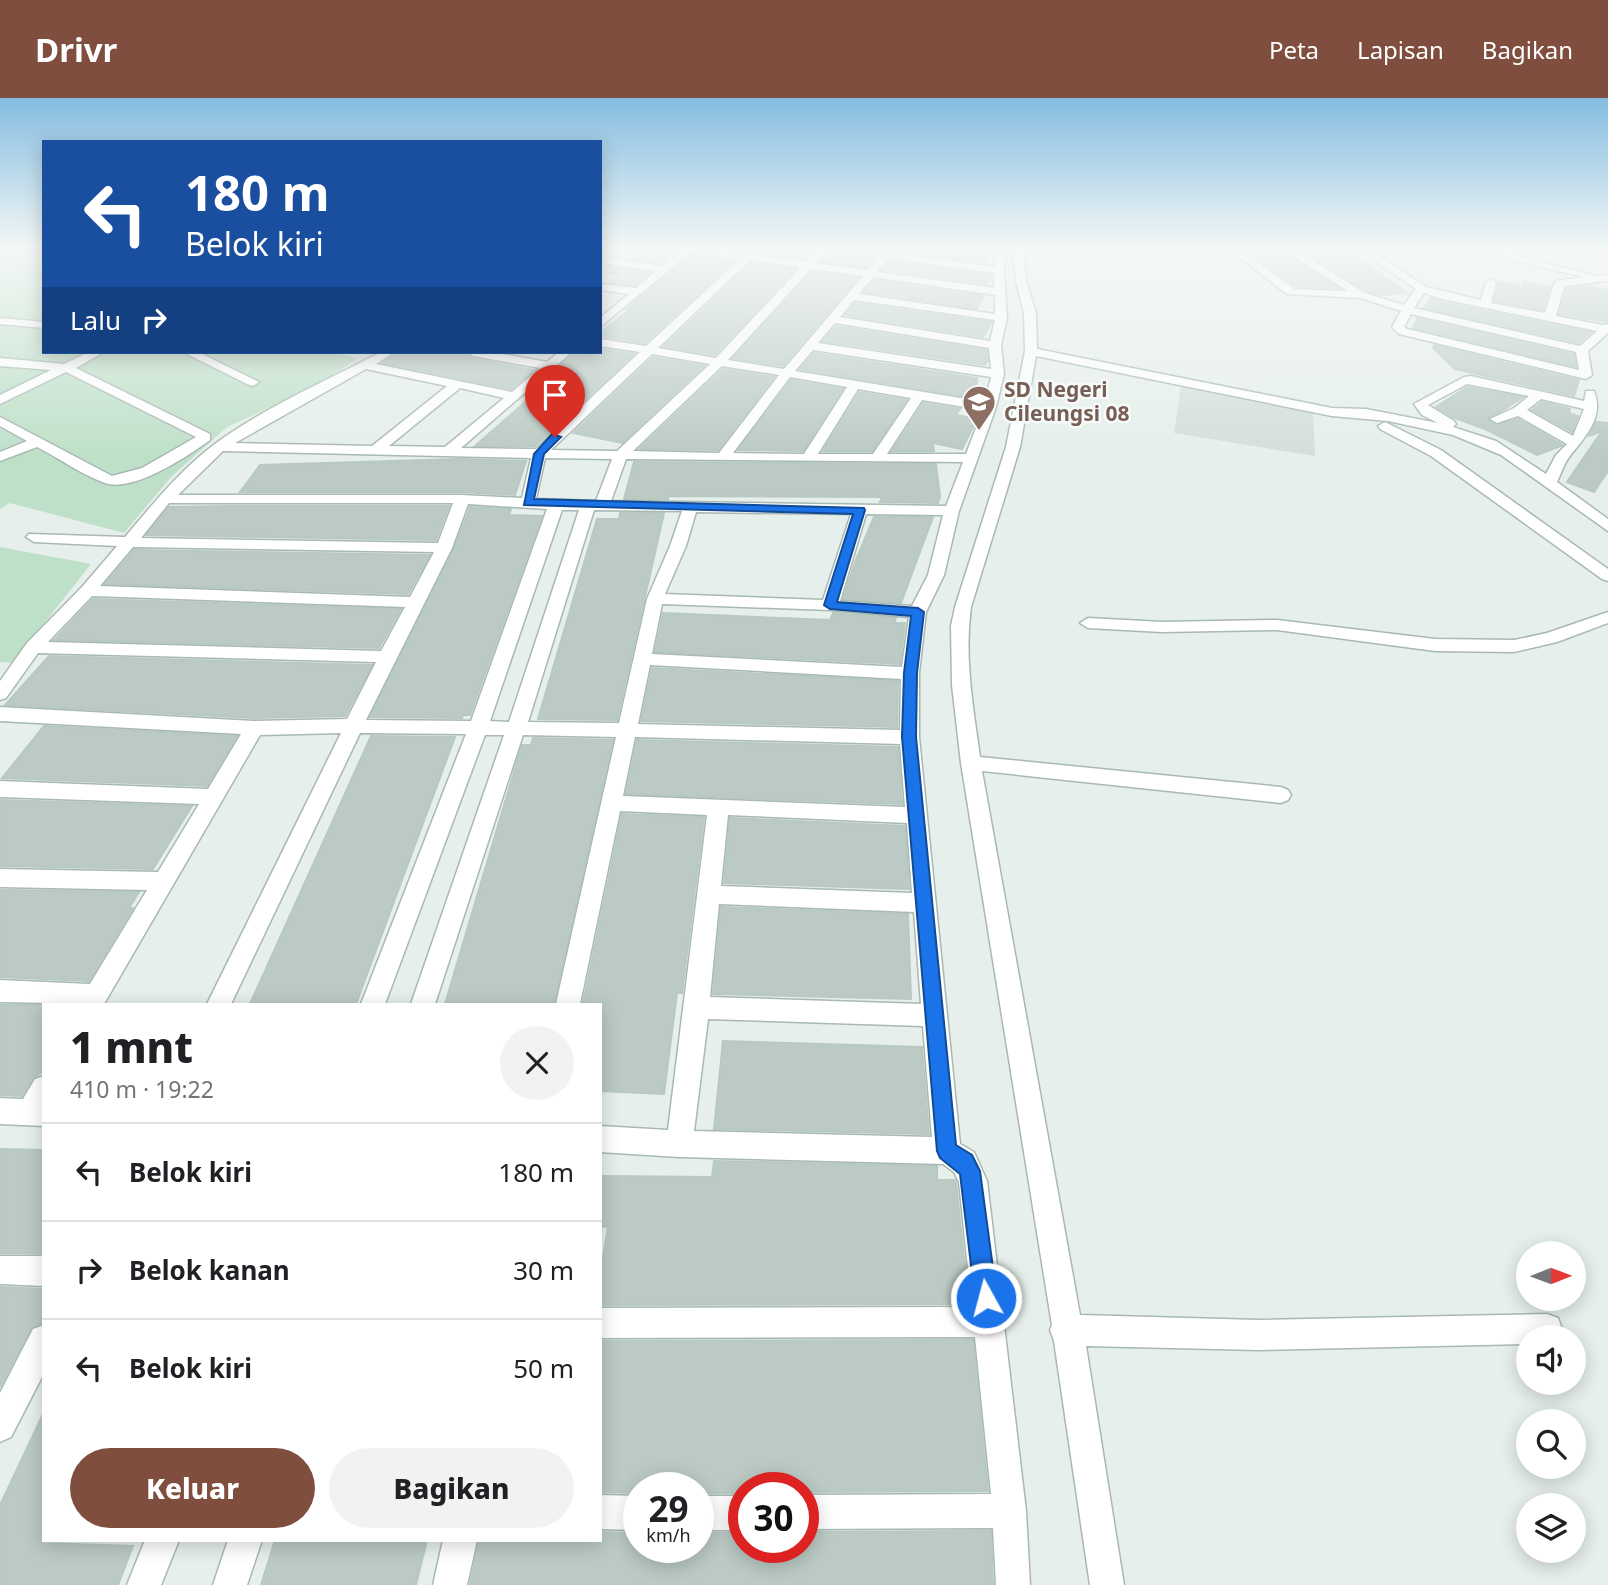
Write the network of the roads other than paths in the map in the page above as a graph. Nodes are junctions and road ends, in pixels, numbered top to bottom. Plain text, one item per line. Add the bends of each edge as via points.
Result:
1 (684, 317) edge
2 (760, 317) edge
3 (997, 317) edge
4 (1030, 317) edge
5 (1404, 317) edge
6 (1433, 317) edge
7 (1557, 317) edge
8 (1001, 318) joint
9 (833, 319) joint
10 (0, 321) edge
11 (42, 326) edge
12 (1607, 328) edge
13 (602, 342) edge
14 (995, 345) junction
15 (812, 346) junction
16 (650, 349) junction
17 (1583, 350) junction
18 (1031, 351) junction
19 (94, 354) edge
20 (193, 354) edge
21 (385, 354) edge
22 (484, 354) edge
23 (563, 354) edge
24 (721, 360) junction
25 (0, 362) edge
26 (364, 365) junction
27 (548, 366) junction
28 (66, 368) junction
29 (788, 372) junction
30 (998, 374) junction
31 (1586, 375) junction
32 (253, 382) dead end
33 (855, 384) junction
34 (456, 385) junction
35 (1539, 394) junction
36 (919, 395) junction
37 (514, 396) junction
38 (0, 400) edge
39 (990, 407) junction
40 (1591, 409) junction
41 (1519, 411) junction
42 (1332, 412) junction
43 (1608, 418) edge
44 (1497, 419) dead end
45 (0, 421) edge
46 (1471, 435) junction
47 (205, 437) junction
48 (233, 437) junction
49 (39, 441) junction
50 (1576, 443) junction
51 (219, 447) junction
52 (376, 450) junction
53 (448, 452) junction
54 (539, 454) junction
55 (621, 455) junction
56 (724, 456) junction
57 (0, 457) edge
58 (878, 457) junction
59 (808, 458) junction
60 (970, 458) junction
61 (1549, 483) junction
62 (165, 499) junction
63 (462, 499) junction
64 (528, 503) junction
65 (556, 505) junction
66 (595, 505) junction
67 (691, 505) junction
68 (860, 510) junction
69 (953, 511) junction
70 (1608, 526) edge
71 (34, 537) dead end
72 (128, 542) junction
73 (444, 548) junction
74 (1608, 576) edge
75 (88, 591) junction
76 (655, 598) junction
77 (414, 602) junction
78 (830, 605) junction
79 (918, 612) junction
80 (1608, 617) edge
81 (1088, 623) dead end
82 (33, 648) junction
83 (387, 657) junction
84 (643, 659) junction
85 (911, 673) junction
86 (0, 694) edge
87 (0, 714) edge
88 (355, 726) junction
89 (254, 728) junction
90 (478, 729) junction
91 (516, 729) junction
92 (627, 730) junction
93 (909, 737) junction
94 (971, 763) junction
95 (0, 789) edge
96 (1281, 795) dead end
97 (212, 797) junction
98 (612, 803) junction
99 (718, 809) junction
100 (916, 815) junction
101 (0, 878) edge
102 (162, 881) junction
103 (708, 895) junction
104 (923, 903) junction
105 (0, 991) edge
106 (94, 1000) edge
107 (219, 1003) edge
108 (373, 1003) edge
109 (423, 1003) edge
110 (568, 1003) edge
111 (697, 1008) junction
112 (933, 1015) junction
113 (42, 1095) edge
114 (0, 1111) edge
115 (37, 1113) edge
116 (602, 1139) edge
117 (679, 1144) junction
118 (947, 1151) junction
119 (0, 1270) edge
120 (42, 1271) edge
121 (988, 1322) junction
122 (602, 1323) edge
123 (1065, 1330) junction
124 (1516, 1330) edge
125 (42, 1344) edge
126 (0, 1426) edge
127 (1009, 1511) junction
128 (602, 1512) edge
129 (623, 1513) edge
130 (819, 1513) edge
131 (161, 1542) edge
132 (244, 1542) edge
133 (460, 1542) edge
134 (144, 1585) edge
135 (230, 1585) edge
136 (450, 1585) edge
137 (1013, 1585) edge
138 (1107, 1585) edge

1 - 16 street
2 - 24 street
3 - 8 street
4 - 18 street
5 - 31 street via 1398,327 1409,334
6 - 17 street
7 - 12 street
8 - 14 street
9 - 14 street
9 - 15 street
10 - 11 street
12 - 17 street
13 - 16 street
14 - 30 street
15 - 29 street
15 - 30 street
16 - 24 street
16 - 54 street
17 - 31 street
18 - 42 street
18 - 94 street via 1013,447 959,627
19 - 28 street
20 - 32 street
21 - 26 street
22 - 27 street
23 - 27 street
24 - 29 street
24 - 55 street
25 - 28 street
26 - 34 street
26 - 48 street
27 - 37 street
28 - 38 street
28 - 47 street
29 - 33 street
29 - 56 street
30 - 39 street
31 - 40 street
33 - 36 street
33 - 59 street
34 - 37 street
34 - 52 street
35 - 40 street
35 - 41 street
35 - 46 street via 1471,380 1422,402 1427,412
36 - 39 street
36 - 58 street
37 - 53 street
39 - 60 street
40 - 43 street
40 - 50 street
41 - 44 street
41 - 50 street
42 - 46 street via 1375,415
42 - 74 street via 1385,426 1422,443
45 - 49 street
46 - 61 street via 1494,445
47 - 48 street
47 - 49 street via 180,455 116,480
48 - 51 street
49 - 57 street
50 - 61 street via 1563,455
51 - 52 street
51 - 62 street
52 - 53 street
53 - 54 street
54 - 55 street
54 - 64 street
55 - 56 street
55 - 66 street
56 - 59 street
58 - 59 street
58 - 60 street
60 - 69 street
61 - 70 street
62 - 63 street
62 - 72 street
63 - 64 street
63 - 73 street
64 - 65 street
65 - 66 street
65 - 90 street
66 - 67 street
66 - 91 street
67 - 68 street
67 - 76 street
68 - 69 street
68 - 78 street
69 - 79 street via 936,575
71 - 72 street
72 - 73 street
72 - 75 street
73 - 77 street
75 - 77 street
75 - 82 street
76 - 78 street
76 - 84 street
77 - 83 street
78 - 79 street
79 - 85 street
80 - 81 street via 1514,646 1435,645 1277,625
82 - 83 street
82 - 86 street
83 - 88 street
84 - 85 street
84 - 92 street
85 - 93 street
87 - 89 street
88 - 89 street
88 - 90 street
88 - 107 street
89 - 97 street
90 - 91 street
90 - 108 street
91 - 92 street
91 - 109 street
92 - 93 street
92 - 98 street
93 - 100 street
94 - 96 street
94 - 123 street
95 - 97 street
97 - 102 street
98 - 99 street
98 - 110 street
99 - 100 street
99 - 103 street
100 - 104 street
101 - 102 street
102 - 106 street
103 - 104 street
103 - 111 street
104 - 112 street
105 - 106 street
111 - 112 street
111 - 117 street
112 - 118 street
113 - 115 street
114 - 115 street
116 - 117 street
117 - 118 street
118 - 121 street via 964,1162 972,1181
119 - 120 street
121 - 122 street
121 - 127 street
123 - 124 street via 1258,1335
123 - 138 street
125 - 126 street
127 - 130 street
127 - 137 street
128 - 129 street
131 - 134 street
132 - 135 street
133 - 136 street

